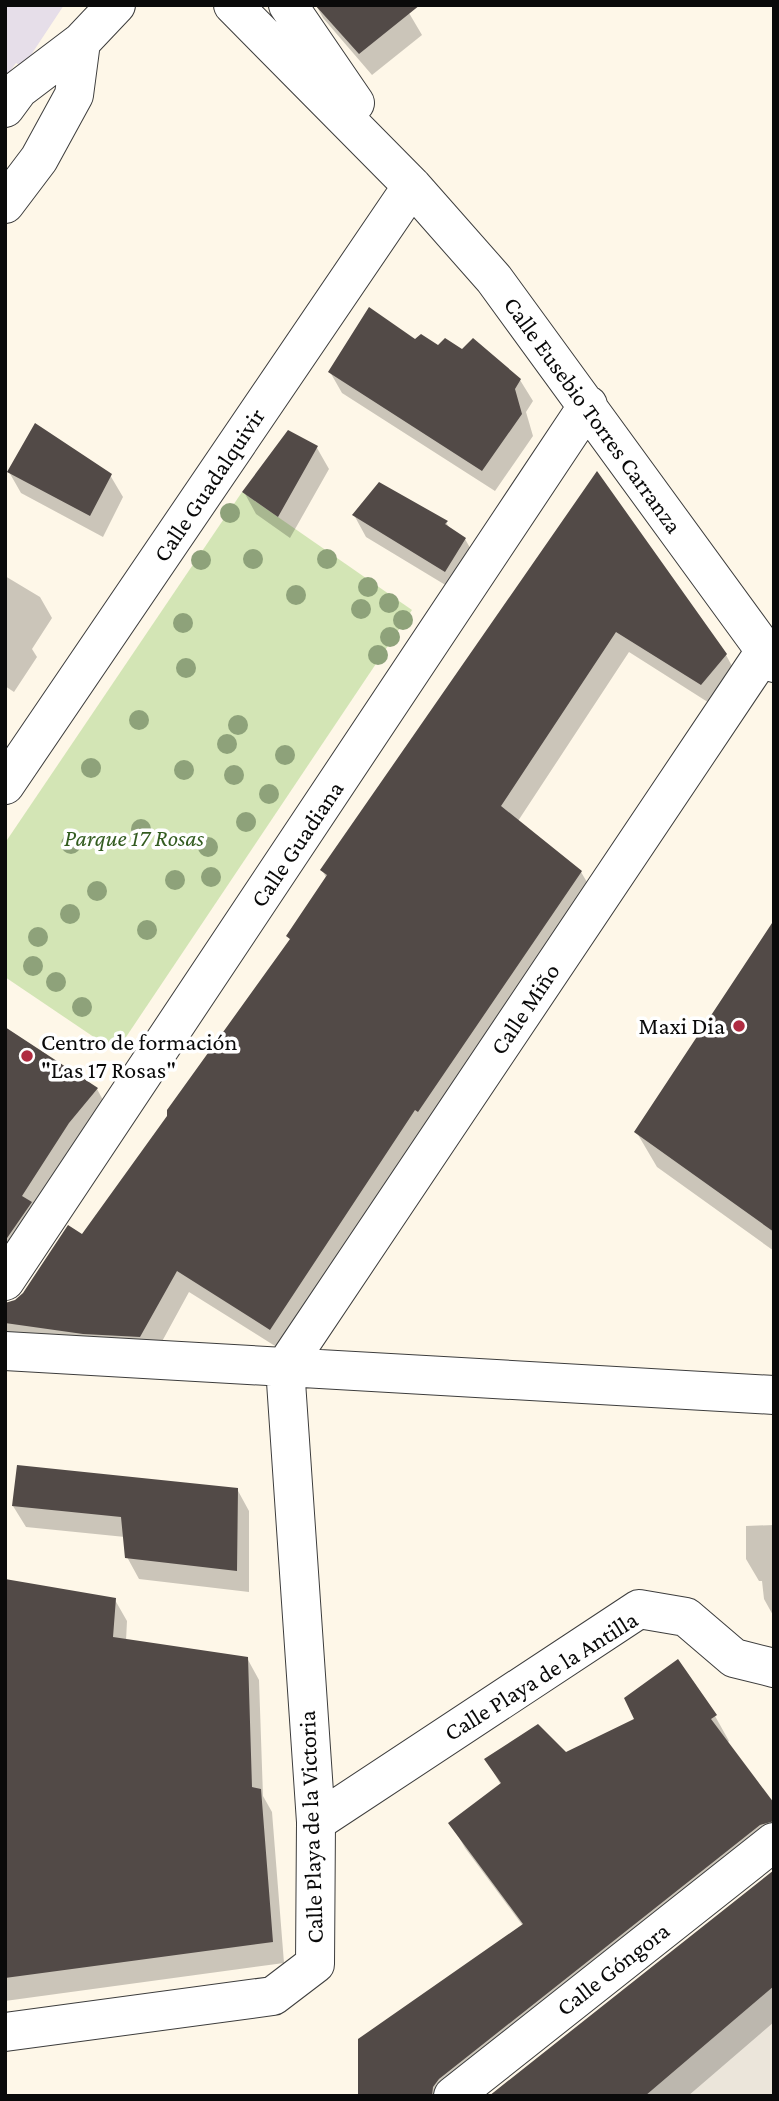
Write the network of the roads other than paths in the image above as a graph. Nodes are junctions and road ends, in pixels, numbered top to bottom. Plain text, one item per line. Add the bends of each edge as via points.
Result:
1 (116, 5) edge
2 (233, 5) edge
3 (288, 5) edge
4 (81, 42) junction
5 (5, 108) edge
6 (412, 186) junction
7 (5, 204) edge
8 (588, 405) junction
9 (769, 657) edge
10 (5, 785) edge
11 (5, 1281) edge
12 (5, 1351) edge
13 (285, 1367) junction
14 (774, 1395) edge
15 (774, 1668) edge
16 (316, 1822) junction
17 (774, 1842) edge
18 (5, 2032) edge
19 (453, 2096) edge

1 - 4 street
2 - 6 street, Calle Eusebio Torres Carranza
3 - 6 street, Calle Eusebio Torres Carranza
4 - 5 street via 19,89
4 - 7 street via 74,95 39,159
6 - 8 street, Calle Eusebio Torres Carranza via 494,279
6 - 10 street, Calle Guadalquivir
8 - 9 street, Calle Eusebio Torres Carranza
8 - 11 street, Calle Guadiana
9 - 13 street, Calle Miño
12 - 13 street
13 - 14 street
13 - 16 street, Calle Playa de la Victoria
15 - 16 street, Calle Playa de la Antilla via 734,1658 686,1617 639,1609
16 - 18 street, Calle Playa de la Victoria via 315,1964 273,1996
17 - 19 street, Calle Góngora

